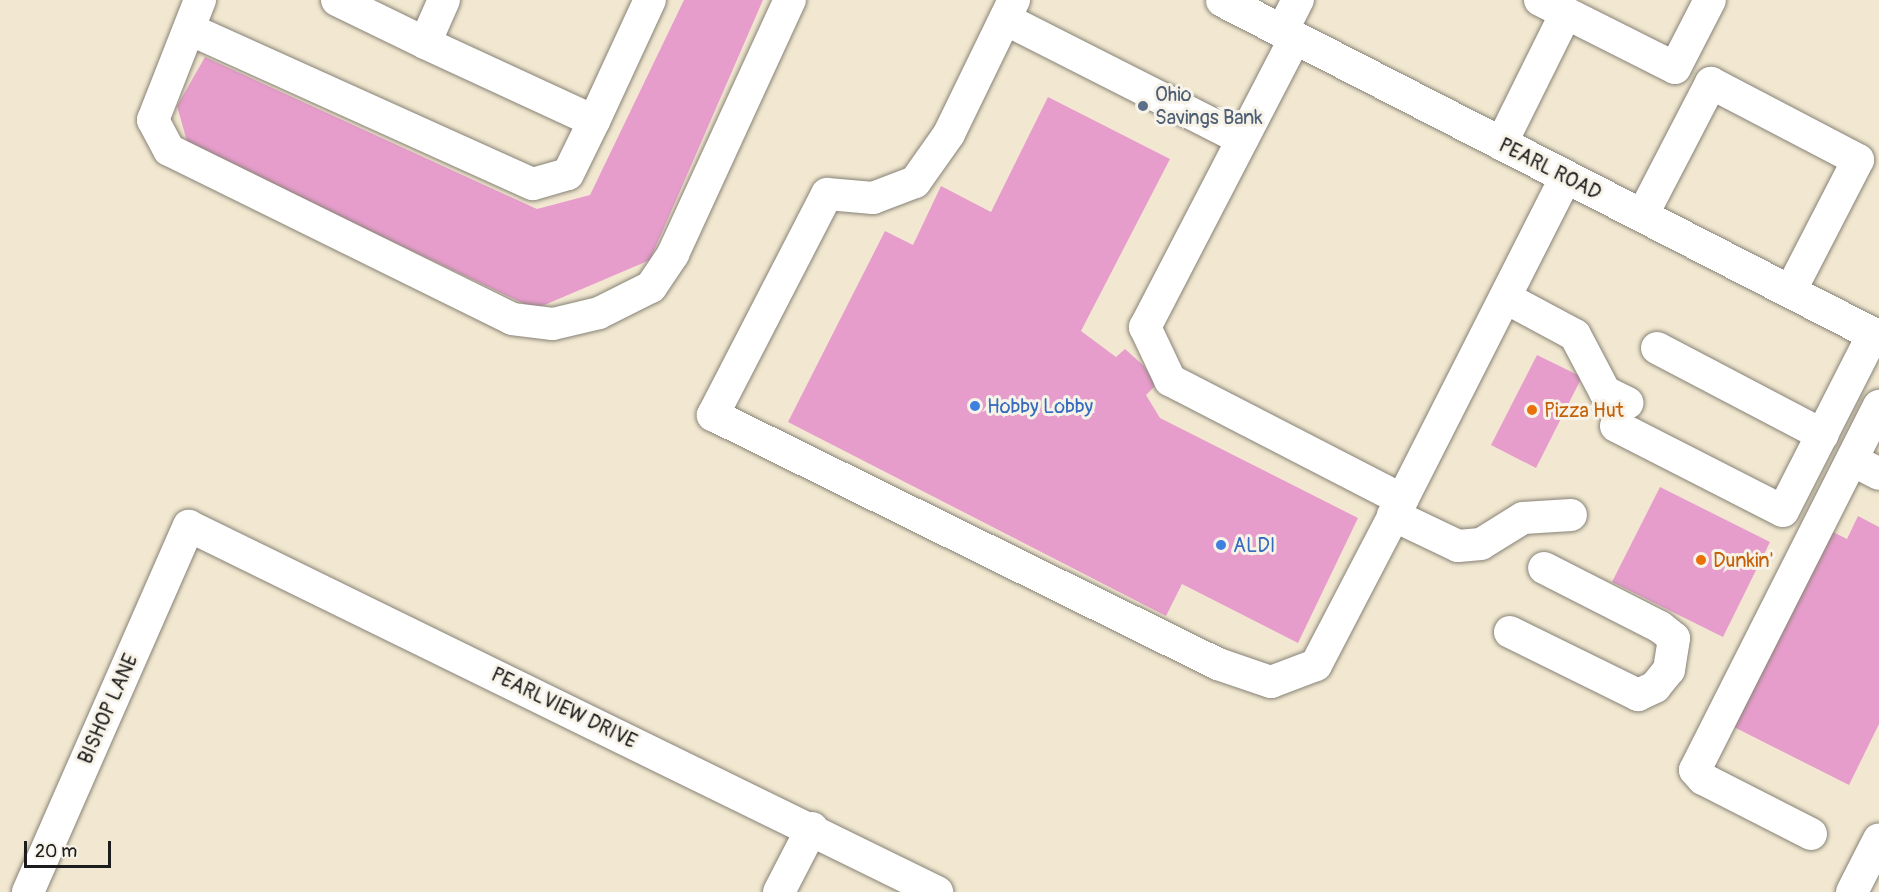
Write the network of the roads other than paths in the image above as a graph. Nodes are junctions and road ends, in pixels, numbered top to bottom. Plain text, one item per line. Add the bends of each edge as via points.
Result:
1 (200, 0) edge
2 (337, 0) edge
3 (444, 0) edge
4 (650, 0) edge
5 (790, 0) edge
6 (1222, 0) edge
7 (1298, 0) edge
8 (1699, 4) edge
9 (1553, 7) edge
10 (1010, 9) edge
11 (189, 29) junction
12 (1289, 34) junction
13 (425, 43) junction
14 (594, 121) junction
15 (1242, 139) junction
16 (1501, 144) junction
17 (1566, 177) junction
18 (1642, 216) junction
19 (1790, 292) junction
20 (1506, 298) junction
21 (1876, 336) edge
22 (1657, 348) dead end
23 (1879, 406) edge
24 (1823, 435) junction
25 (1852, 460) junction
26 (1879, 474) edge
27 (1398, 508) junction
28 (1571, 515) dead end
29 (189, 526) joint
30 (1544, 568) dead end
31 (1510, 632) dead end
32 (812, 828) junction
33 (1811, 834) dead end
34 (1879, 839) edge
35 (28, 892) edge
36 (780, 892) edge
37 (937, 892) edge
38 (1852, 892) edge

1 - 11 street
2 - 13 street
3 - 13 street
4 - 14 street
5 - 11 street via 673,254 651,287 599,313 553,324 512,319 169,150 153,120
6 - 12 main road, PEARL ROAD
7 - 12 street
8 - 9 street via 1676,68
9 - 16 street
10 - 15 street
10 - 27 street via 949,134 915,182 873,198 827,194 713,415 1218,664 1271,682 1316,665
11 - 14 street via 533,184 568,174
12 - 15 street
12 - 16 main road, PEARL ROAD
13 - 14 street
15 - 27 street via 1145,327 1170,380
16 - 17 main road, PEARL ROAD
17 - 18 main road, PEARL ROAD
17 - 20 street
18 - 19 main road, PEARL ROAD
18 - 19 street via 1711,83 1858,160
19 - 21 main road, PEARL ROAD
20 - 24 street via 1575,335 1605,392 1622,414 1783,511
20 - 27 street
21 - 24 street
22 - 24 street
23 - 25 street
25 - 26 street
25 - 33 street via 1695,770 1703,779
27 - 28 street via 1458,546 1481,544 1523,518
29 - 32 street, PEARLVIEW DRIVE
29 - 35 street, BISHOP LANE
30 - 31 street via 1660,627 1674,638 1669,670 1656,687 1638,696
32 - 36 street
32 - 37 street, PEARLVIEW DRIVE
34 - 38 street

